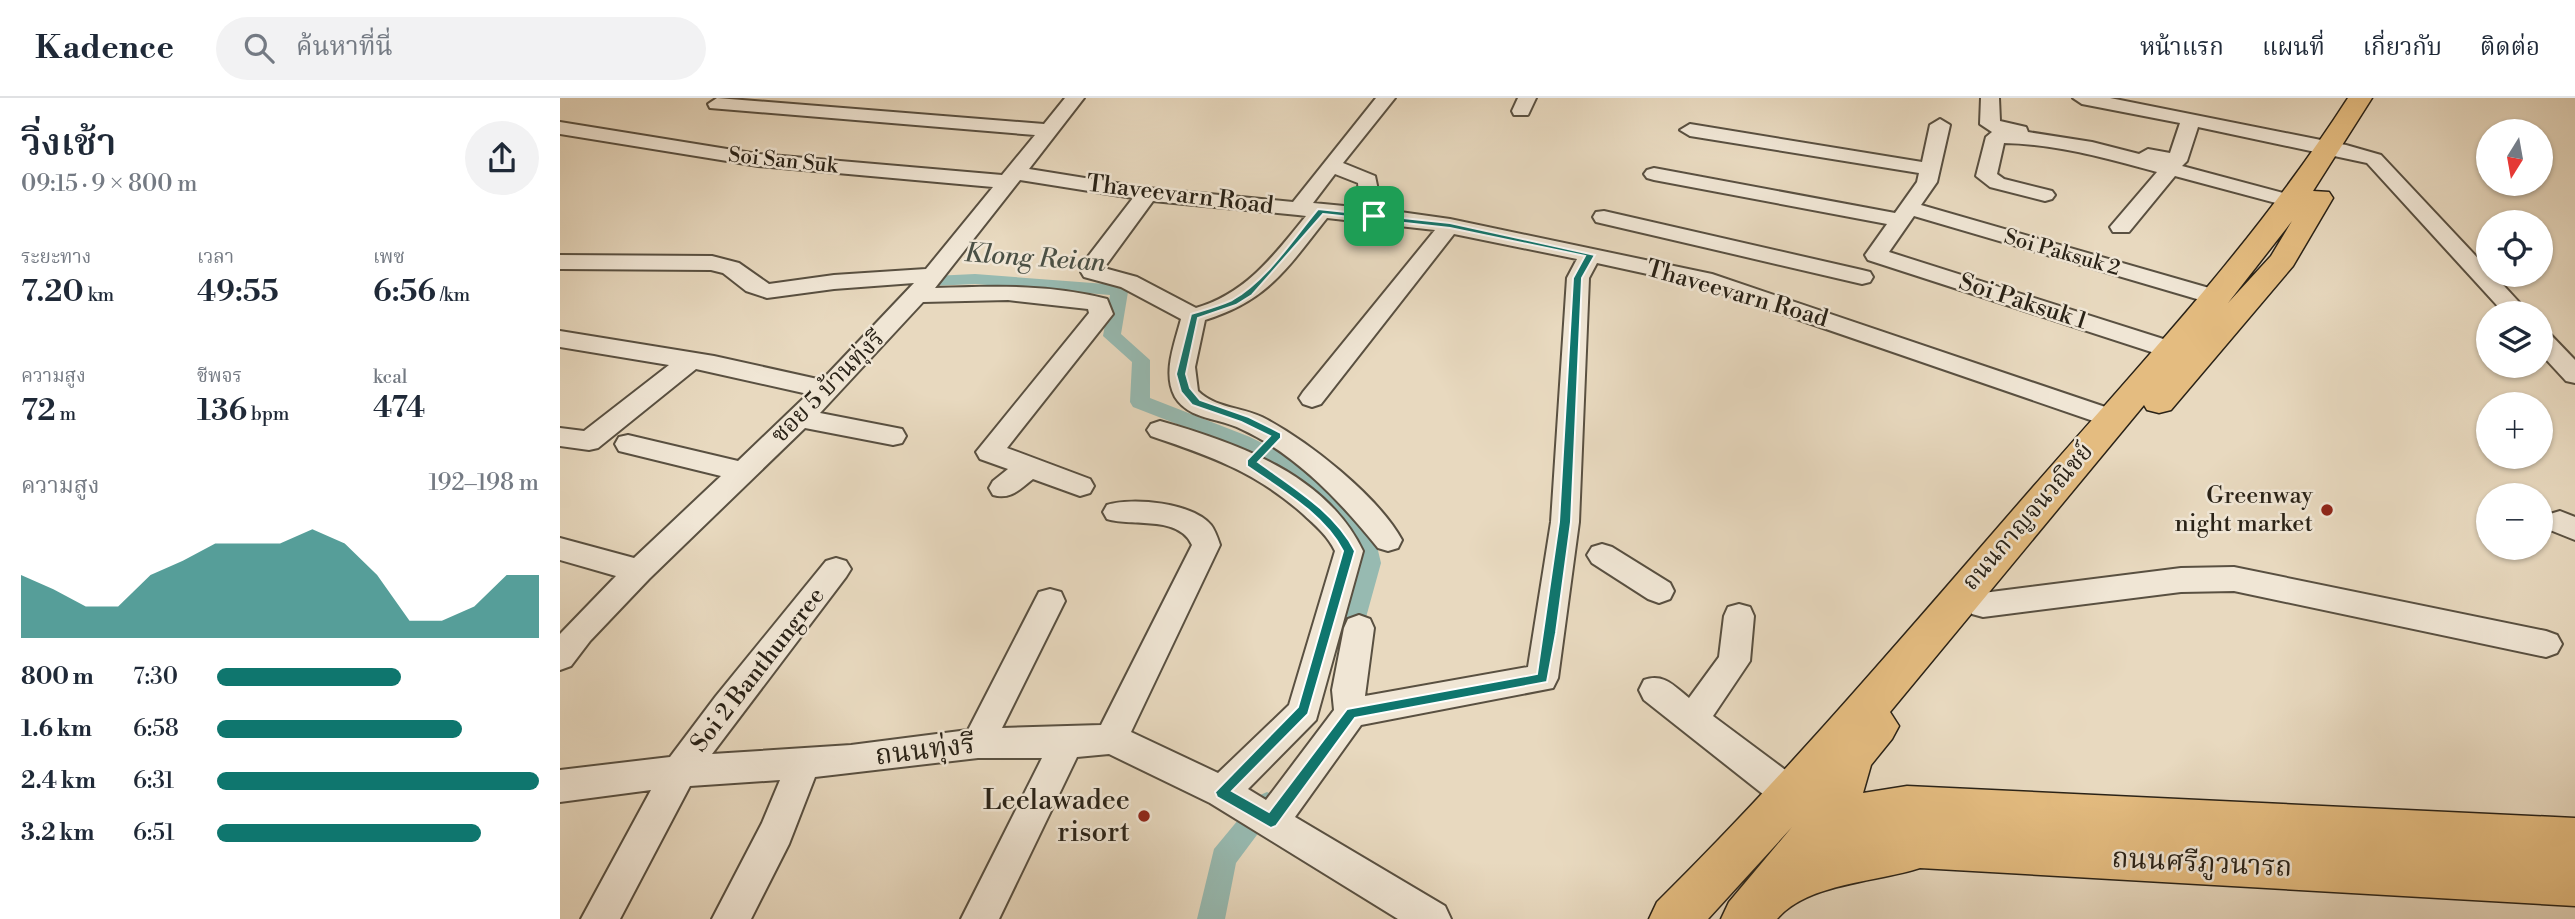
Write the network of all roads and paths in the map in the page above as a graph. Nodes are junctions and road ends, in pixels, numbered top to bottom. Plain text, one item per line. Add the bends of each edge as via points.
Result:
1 (1075, 98) edge
2 (1386, 98) edge
3 (1990, 98) edge
4 (2082, 98) edge
5 (2360, 98) edge
6 (2380, 98) edge
7 (718, 104) dead end
8 (2191, 120) junction
9 (1940, 125) dead end
10 (560, 128) edge
11 (1049, 130) junction
12 (1690, 130) dead end
13 (2338, 149) junction
14 (1331, 165) junction
15 (1930, 169) junction
16 (2170, 169) junction
17 (1654, 174) dead end
18 (1011, 178) junction
19 (1147, 194) junction
20 (2045, 195) dead end
21 (2291, 201) junction
22 (1298, 209) junction
23 (1321, 211) junction
24 (1904, 214) junction
25 (1374, 216) junction
26 (1604, 217) dead end
27 (1450, 225) junction
28 (2121, 227) dead end
29 (1719, 243) junction
30 (1590, 255) junction
31 (560, 262) edge
32 (932, 275) junction
33 (1862, 276) dead end
34 (1704, 279) junction
35 (916, 295) junction
36 (2215, 297) junction
37 (2506, 301) edge
38 (1194, 316) junction
39 (560, 338) edge
40 (2170, 350) junction
41 (2553, 352) edge
42 (690, 361) junction
43 (2575, 375) edge
44 (828, 390) junction
45 (1312, 398) dead end
46 (800, 418) junction
47 (2114, 419) junction
48 (1160, 430) dead end
49 (893, 436) dead end
50 (560, 437) edge
51 (628, 444) dead end
52 (1265, 450) junction
53 (1028, 468) junction
54 (743, 472) junction
55 (1080, 486) dead end
56 (1003, 488) dead end
57 (1117, 512) dead end
58 (1388, 540) dead end
59 (560, 549) edge
60 (1602, 555) dead end
61 (836, 569) dead end
62 (639, 571) junction
63 (1659, 591) dead end
64 (1050, 601) dead end
65 (1983, 605) junction
66 (1739, 616) dead end
67 (1359, 628) dead end
68 (2546, 644) dead end
69 (560, 657) edge
70 (1655, 690) dead end
71 (1351, 713) junction
72 (1693, 719) junction
73 (1111, 739) junction
74 (978, 743) junction
75 (1067, 743) junction
76 (1846, 747) junction
77 (804, 762) junction
78 (680, 771) junction
79 (560, 786) edge
80 (1790, 795) junction
81 (1245, 806) junction
82 (1832, 818) junction
83 (1914, 827) junction
84 (2575, 840) edge
85 (1738, 853) junction
86 (2575, 883) edge
87 (1757, 905) edge
88 (600, 919) edge
89 (731, 919) edge
90 (980, 919) edge
91 (1432, 919) edge
92 (1674, 919) edge

1 - 11 street, ซอย 5 บ้านทุ่งรี
2 - 14 street
3 - 8 street via 1990,124 2004,130 2041,132 2177,161
4 - 8 street
5 - 13 main road, ถนนกาญจนวณิชย์
6 - 13 main road, ถนนกาญจนวณิชย์
7 - 11 street
8 - 13 street
9 - 15 street
10 - 18 street, Soi San Suk via 758,160
11 - 18 street, ซอย 5 บ้านทุ่งรี
12 - 15 street
13 - 21 main road, ถนนกาญจนวณิชย์
13 - 37 street via 2374,159
13 - 65 main road, ถนนกาญจนวณิชย์ via 2283,260
14 - 22 street
14 - 25 street via 1368,180 1369,195 1376,205
15 - 24 street
16 - 20 street via 2039,138 1996,137 1986,176
16 - 21 street
16 - 28 street
17 - 24 street, Soi Paksuk 2
18 - 19 street, Thaveevarn Road
18 - 32 street, ซอย 5 บ้านทุ่งรี
19 - 22 street, Thaveevarn Road
19 - 38 street via 1094,263 1092,272 1129,282
21 - 36 main road, ถนนกาญจนวณิชย์
22 - 23 street, Thaveevarn Road
23 - 25 street, Thaveevarn Road
23 - 38 street via 1249,293
24 - 36 street, Soi Paksuk 2
24 - 40 street, Soi Paksuk 1 via 1876,255
25 - 27 street, Thaveevarn Road
26 - 29 street
27 - 30 street, Thaveevarn Road
27 - 45 street
29 - 33 street
29 - 34 street
30 - 34 street, Thaveevarn Road
30 - 71 street via 1578,278 1565,522 1542,678
31 - 32 street via 723,265 768,291
32 - 35 street, ซอย 5 บ้านทุ่งรี
34 - 47 street, Thaveevarn Road
35 - 44 street, ซอย 5 บ้านทุ่งรี
35 - 53 street via 1008,293 1077,299 1100,306 1101,314 989,452
36 - 40 main road, ถนนกาญจนวณิชย์
38 - 52 street via 1181,374 1189,397 1245,419
39 - 42 street
40 - 47 main road, ถนนกาญจนวณิชย์
41 - 43 street
42 - 44 street
42 - 50 street via 589,442
44 - 46 street, ซอย 5 บ้านทุ่งรี
46 - 49 street
46 - 54 street, ซอย 5 บ้านทุ่งรี
47 - 76 main road, ถนนกาญจนวณิชย์
48 - 52 street
51 - 54 street
52 - 58 street via 1360,507
52 - 81 street via 1299,497 1340,534 1349,557 1304,710
53 - 55 street
53 - 56 street
54 - 62 street, ซอย 5 บ้านทุ่งรี
57 - 73 street via 1166,513 1200,531 1206,545
59 - 62 street
60 - 63 street
61 - 78 street, Soi 2 Banthungree
62 - 69 street, ซอย 5 บ้านทุ่งรี
64 - 74 street
65 - 68 street via 2181,580 2234,579
65 - 76 main road, ถนนกาญจนวณิชย์
66 - 72 street via 1734,661
67 - 71 street via 1348,690
70 - 72 street
71 - 81 street
72 - 80 street
73 - 75 street, ถนนทุ่งรี
73 - 81 street
74 - 75 street, ถนนทุ่งรี
74 - 77 street, ถนนทุ่งรี
75 - 90 street
76 - 80 main road, ถนนกาญจนวณิชย์
76 - 82 main road, ถนนกาญจนวณิชย์
76 - 83 main road via 1878,793
77 - 78 street, ถนนทุ่งรี
77 - 89 street via 776,832
78 - 79 street, ถนนทุ่งรี
78 - 88 street, Soi 2 Banthungree
80 - 82 street
80 - 85 main road, ถนนกาญจนวณิชย์
81 - 91 street
82 - 83 main road, ถนนศรีภูวนารถ
82 - 85 main road, ถนนศรีภูวนารถ via 1794,826
82 - 87 main road, ถนนกาญจนวณิชย์
83 - 84 main road, ถนนศรีภูวนารถ
83 - 86 main road, ถนนศรีภูวนารถ
83 - 87 main road
85 - 92 main road, ถนนกาญจนวณิชย์

